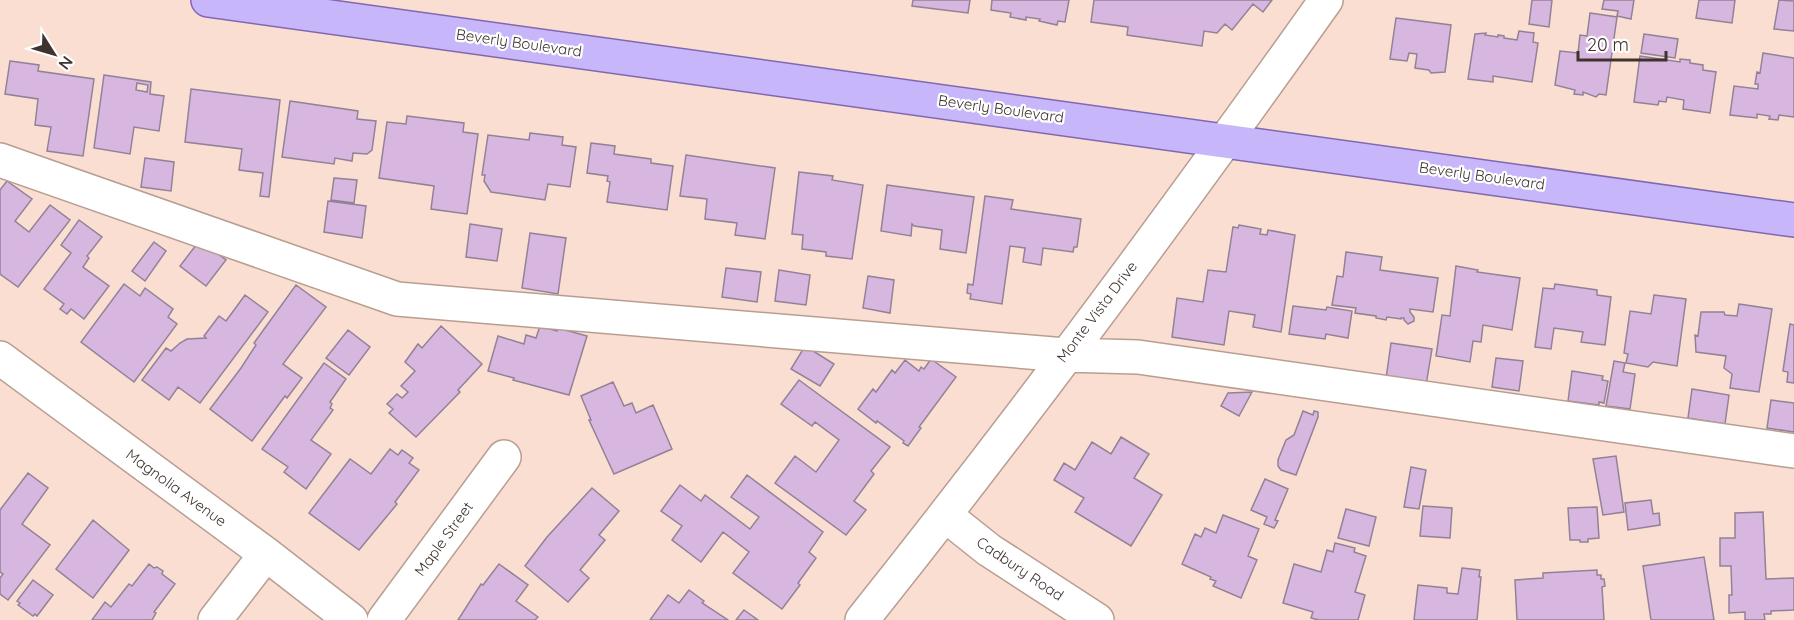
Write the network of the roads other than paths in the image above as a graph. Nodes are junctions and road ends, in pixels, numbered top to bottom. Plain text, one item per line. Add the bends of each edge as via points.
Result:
1 (208, 0) edge
2 (1326, 0) edge
3 (1226, 141) junction
4 (0, 160) edge
5 (1794, 219) edge
6 (1065, 355) junction
7 (0, 358) edge
8 (1794, 451) edge
9 (504, 457) dead end
10 (945, 515) junction
11 (266, 554) junction
12 (215, 620) edge
13 (351, 620) edge
14 (384, 620) edge
15 (862, 620) edge
16 (1097, 620) edge

1 - 3 main road, Beverly Boulevard
2 - 3 street, Monte Vista Drive
3 - 5 main road, Beverly Boulevard
3 - 6 street, Monte Vista Drive
4 - 6 street via 397,300
6 - 8 street via 1138,357
6 - 10 street, Monte Vista Drive
7 - 11 street, Magnolia Avenue
9 - 14 street, Maple Street
10 - 15 street, Monte Vista Drive
10 - 16 street, Cadbury Road via 989,550
11 - 12 street
11 - 13 street, Magnolia Avenue

